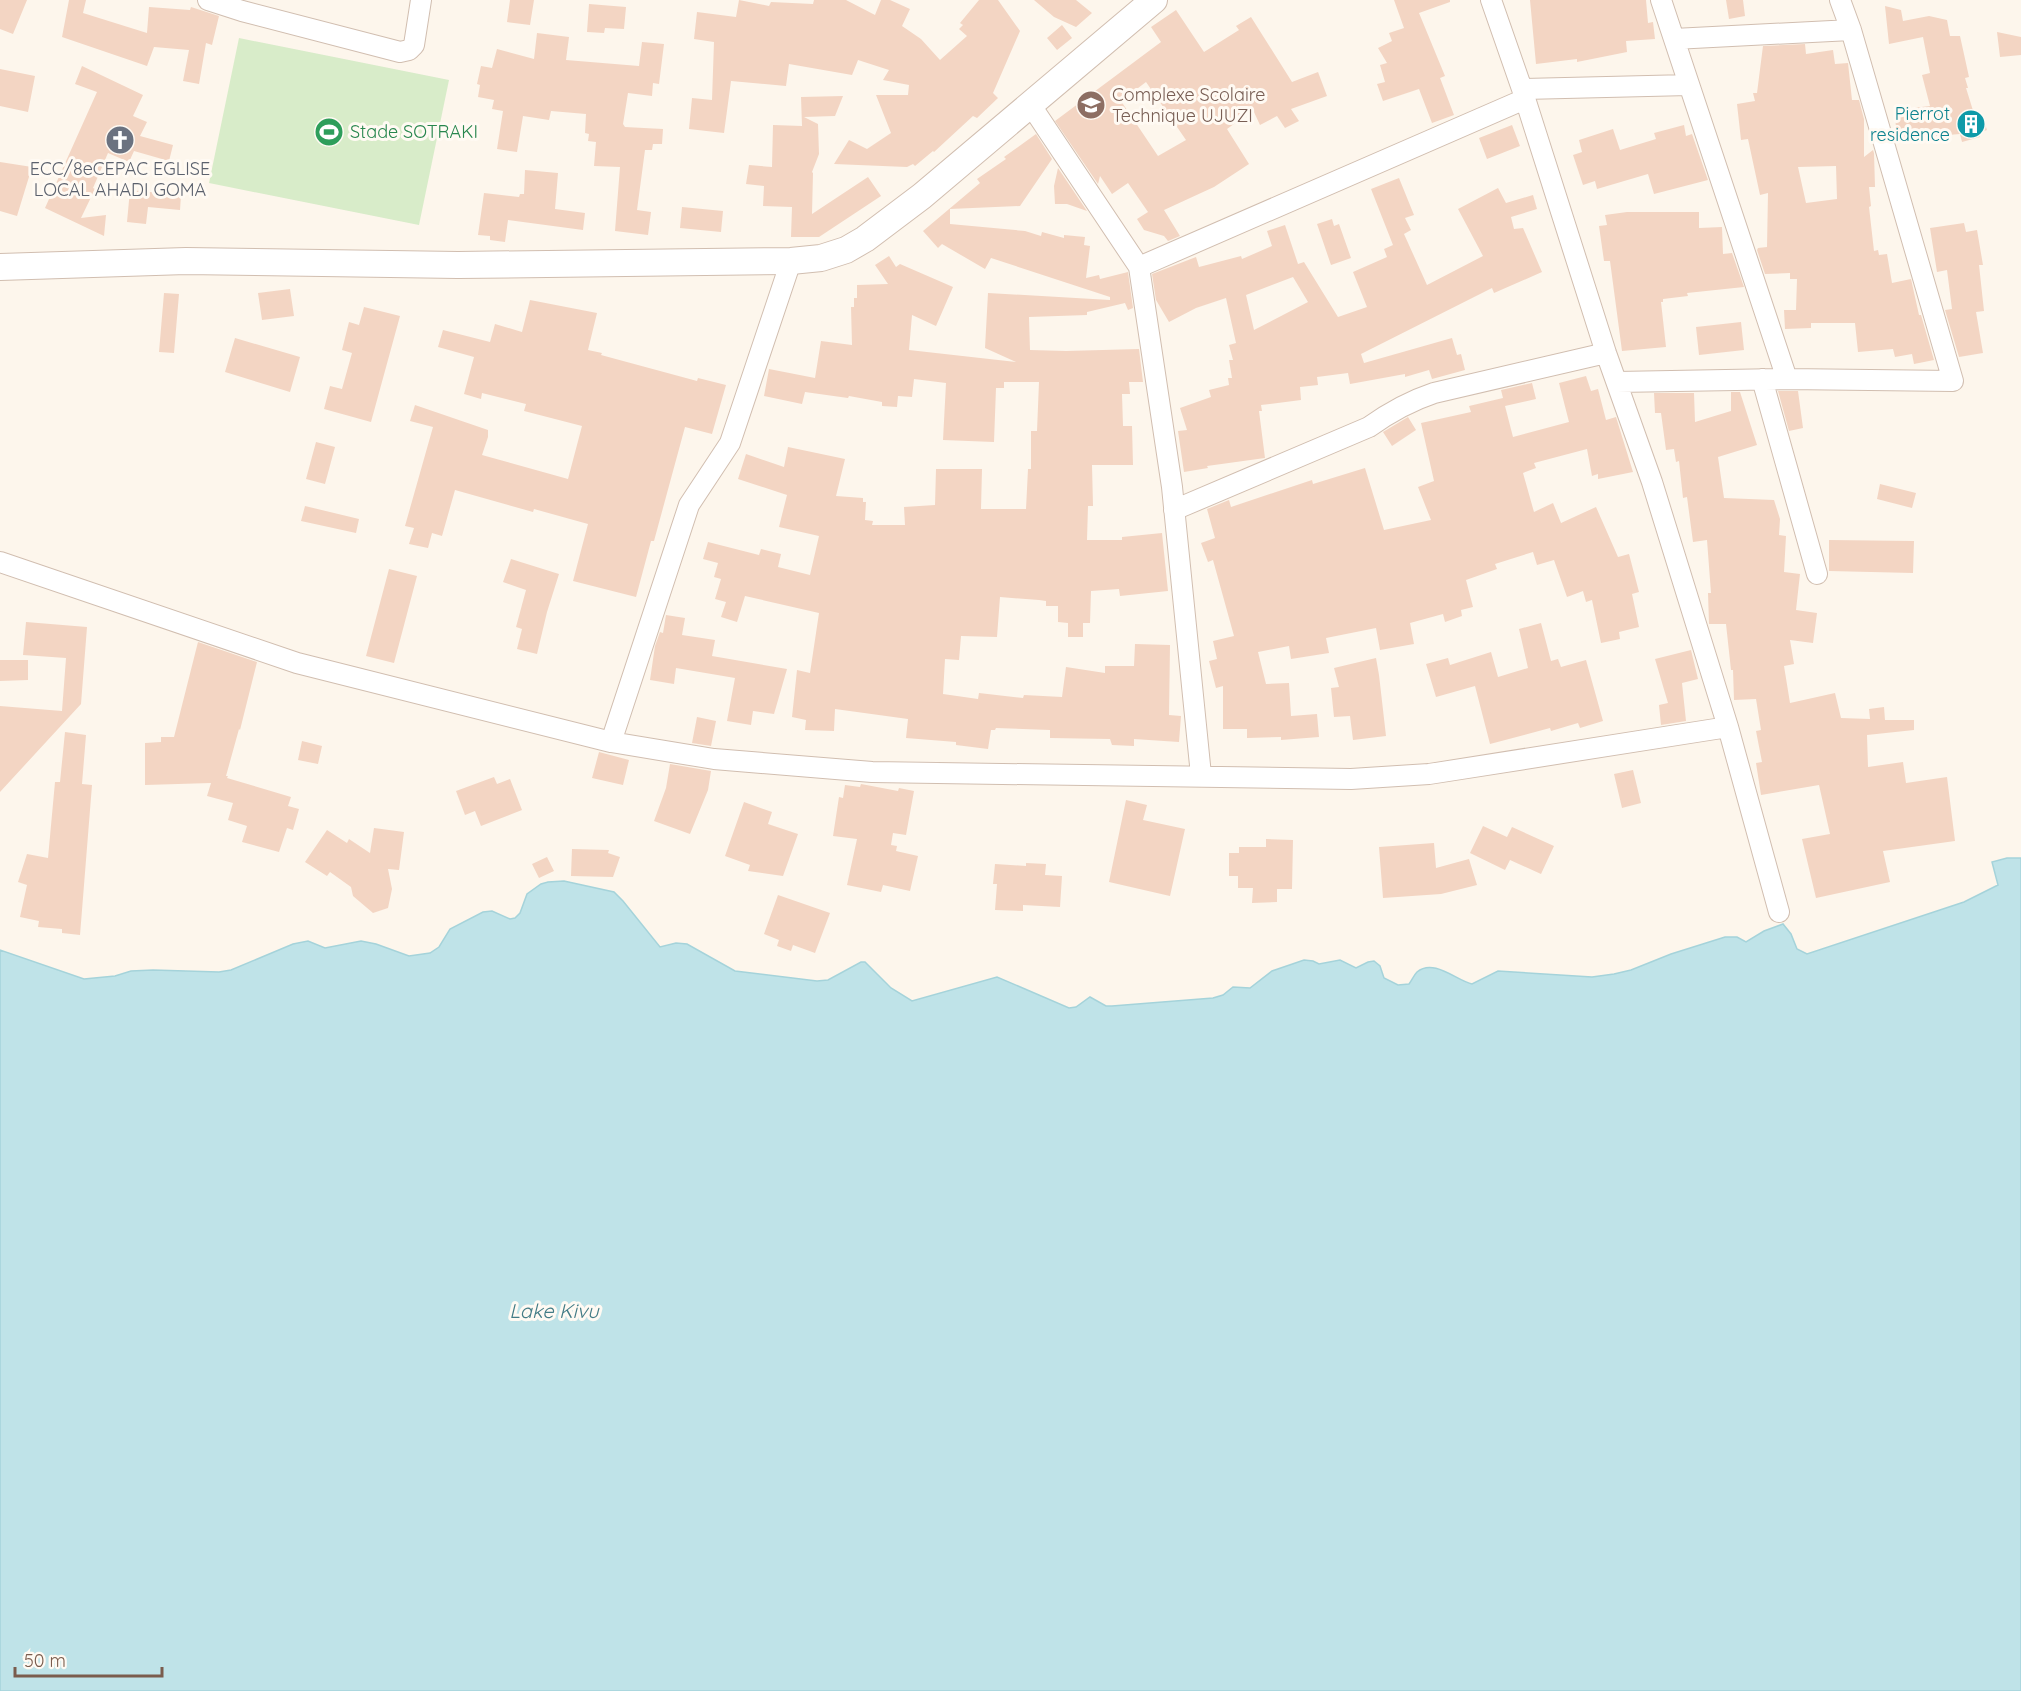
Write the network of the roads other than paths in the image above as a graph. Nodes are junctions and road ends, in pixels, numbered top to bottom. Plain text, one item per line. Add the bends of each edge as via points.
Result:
1 (208, 0) edge
2 (421, 0) edge
3 (1154, 0) edge
4 (1491, 0) edge
5 (1661, 0) edge
6 (1840, 0) edge
7 (1851, 30) junction
8 (1674, 39) junction
9 (1689, 85) junction
10 (1523, 94) junction
11 (1030, 104) junction
12 (791, 261) junction
13 (0, 267) edge
14 (1139, 267) junction
15 (1606, 353) junction
16 (1762, 379) junction
17 (1787, 379) junction
18 (1617, 382) junction
19 (1174, 510) junction
20 (0, 562) edge
21 (1817, 574) dead end
22 (1728, 727) junction
23 (611, 742) junction
24 (1201, 775) junction
25 (1779, 912) dead end

1 - 2 street via 400,52 414,45
3 - 11 street
4 - 10 street
5 - 8 street
6 - 7 street
7 - 8 street
7 - 17 street via 1953,381
8 - 9 street
9 - 10 street
9 - 17 street
10 - 14 street
10 - 15 street
11 - 12 street via 865,239 821,258
11 - 14 street
12 - 13 street via 458,265 186,261
12 - 23 street via 730,443 689,505
14 - 19 street
15 - 18 street
15 - 19 street via 1414,400 1369,427
16 - 17 street
16 - 18 street
16 - 21 street
18 - 22 street
19 - 24 street
20 - 23 street via 297,663
22 - 24 street via 1429,774 1351,779
22 - 25 street
23 - 24 street via 714,759 872,772

